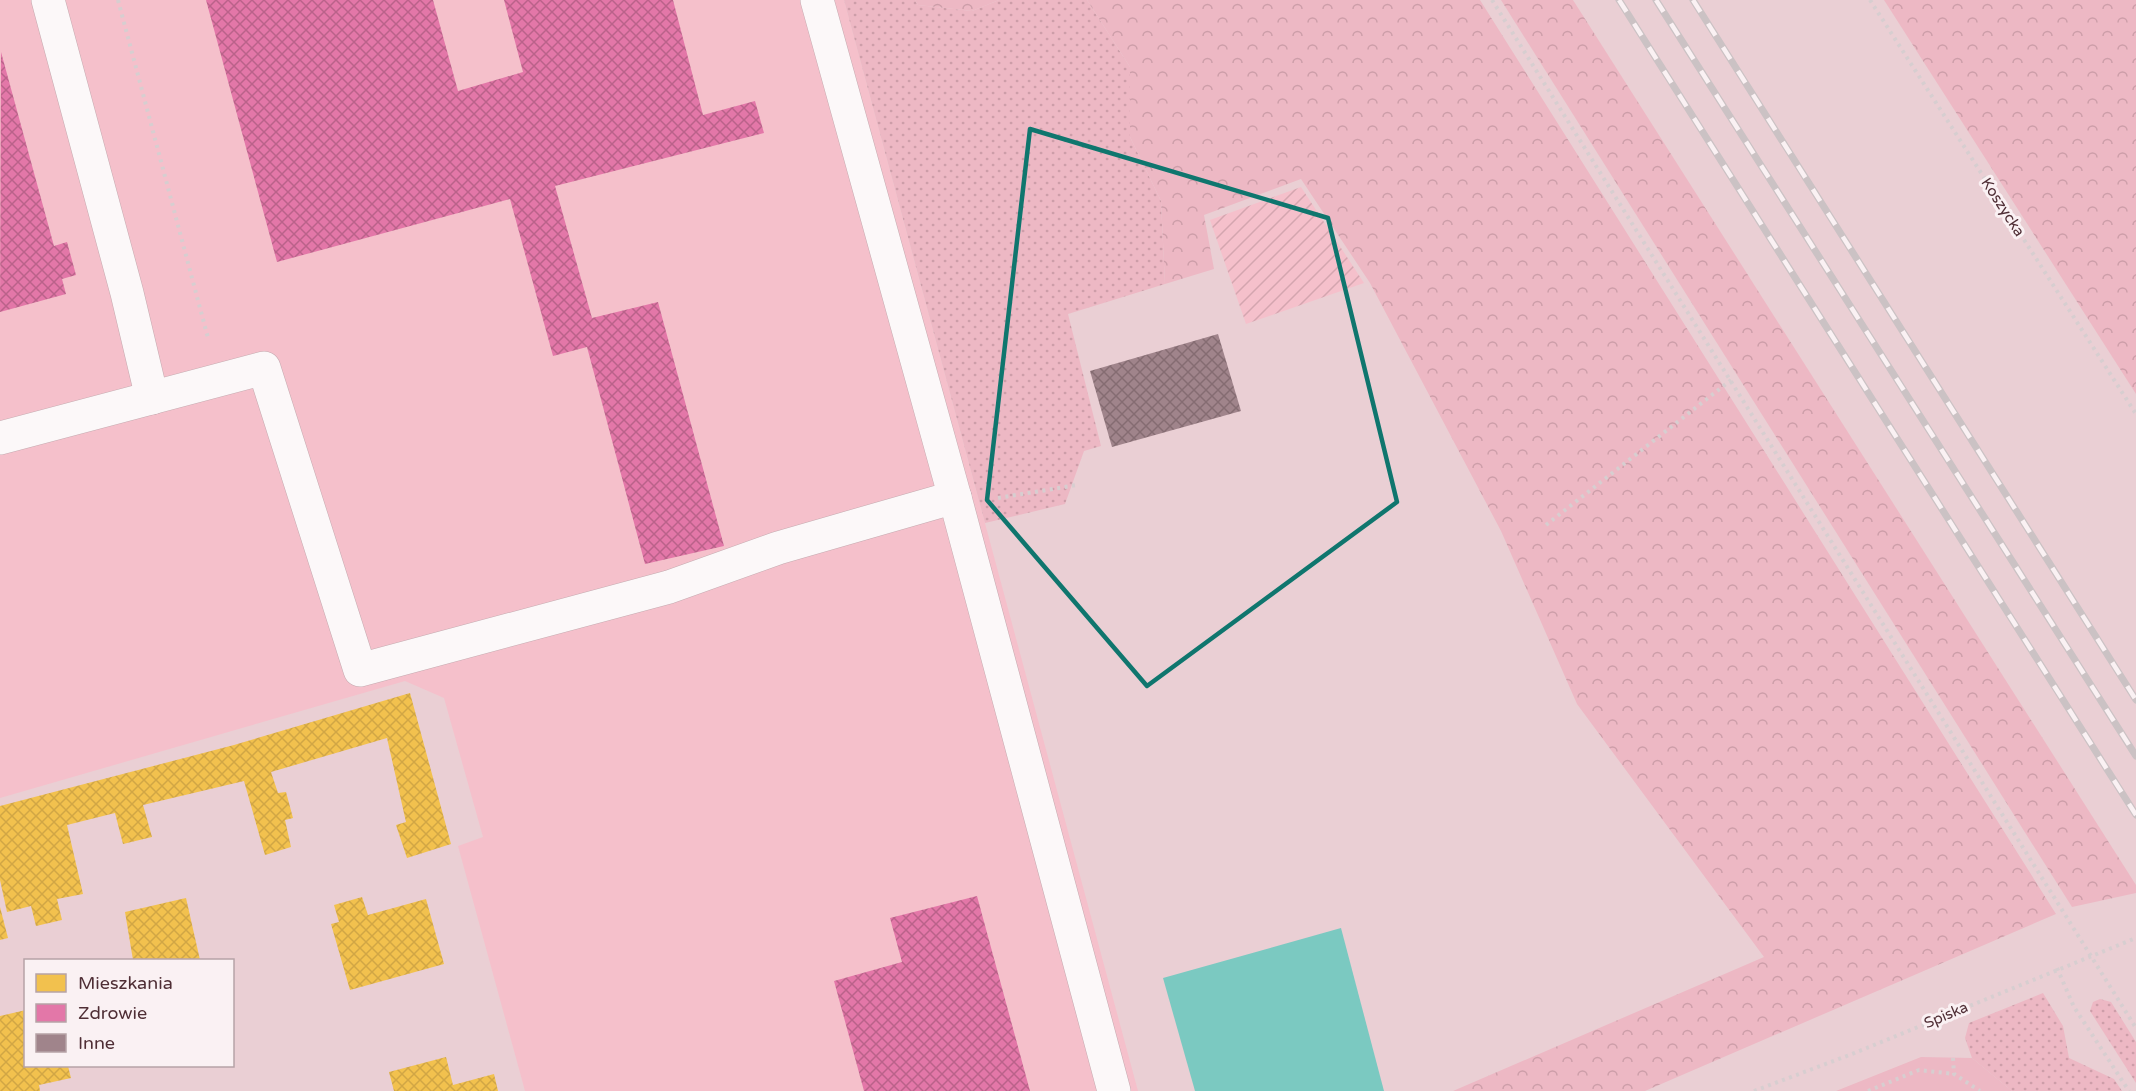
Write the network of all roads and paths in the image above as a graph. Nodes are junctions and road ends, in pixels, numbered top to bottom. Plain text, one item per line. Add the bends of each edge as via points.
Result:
1 (48, 0) edge
2 (118, 0) edge
3 (817, 0) edge
4 (1492, 0) edge
5 (1870, 0) edge
6 (219, 380) junction
7 (1731, 380) junction
8 (152, 398) junction
9 (2136, 414) edge
10 (0, 438) edge
11 (1077, 485) dead end
12 (956, 501) junction
13 (1546, 525) dead end
14 (2136, 938) edge
15 (2092, 957) junction
16 (2057, 968) junction
17 (2136, 1028) edge
18 (1953, 1058) dead end
19 (1954, 1074) junction
20 (1114, 1091) edge
21 (1754, 1091) edge
22 (1868, 1091) edge
23 (1980, 1091) edge
24 (2129, 1091) edge

1 - 8 lane
2 - 6 path
3 - 12 lane
4 - 7 path
5 - 9 path, Koszycka
6 - 8 lane
6 - 12 lane via 264,368 360,670 669,587 778,548
7 - 13 path
7 - 15 path
8 - 10 lane
11 - 12 path
12 - 20 lane
14 - 15 path, Spiska
15 - 16 path, Spiska
15 - 17 path
16 - 21 path, Spiska
16 - 24 path via 2074,1007
18 - 19 path
19 - 22 path via 1919,1070
19 - 23 path

